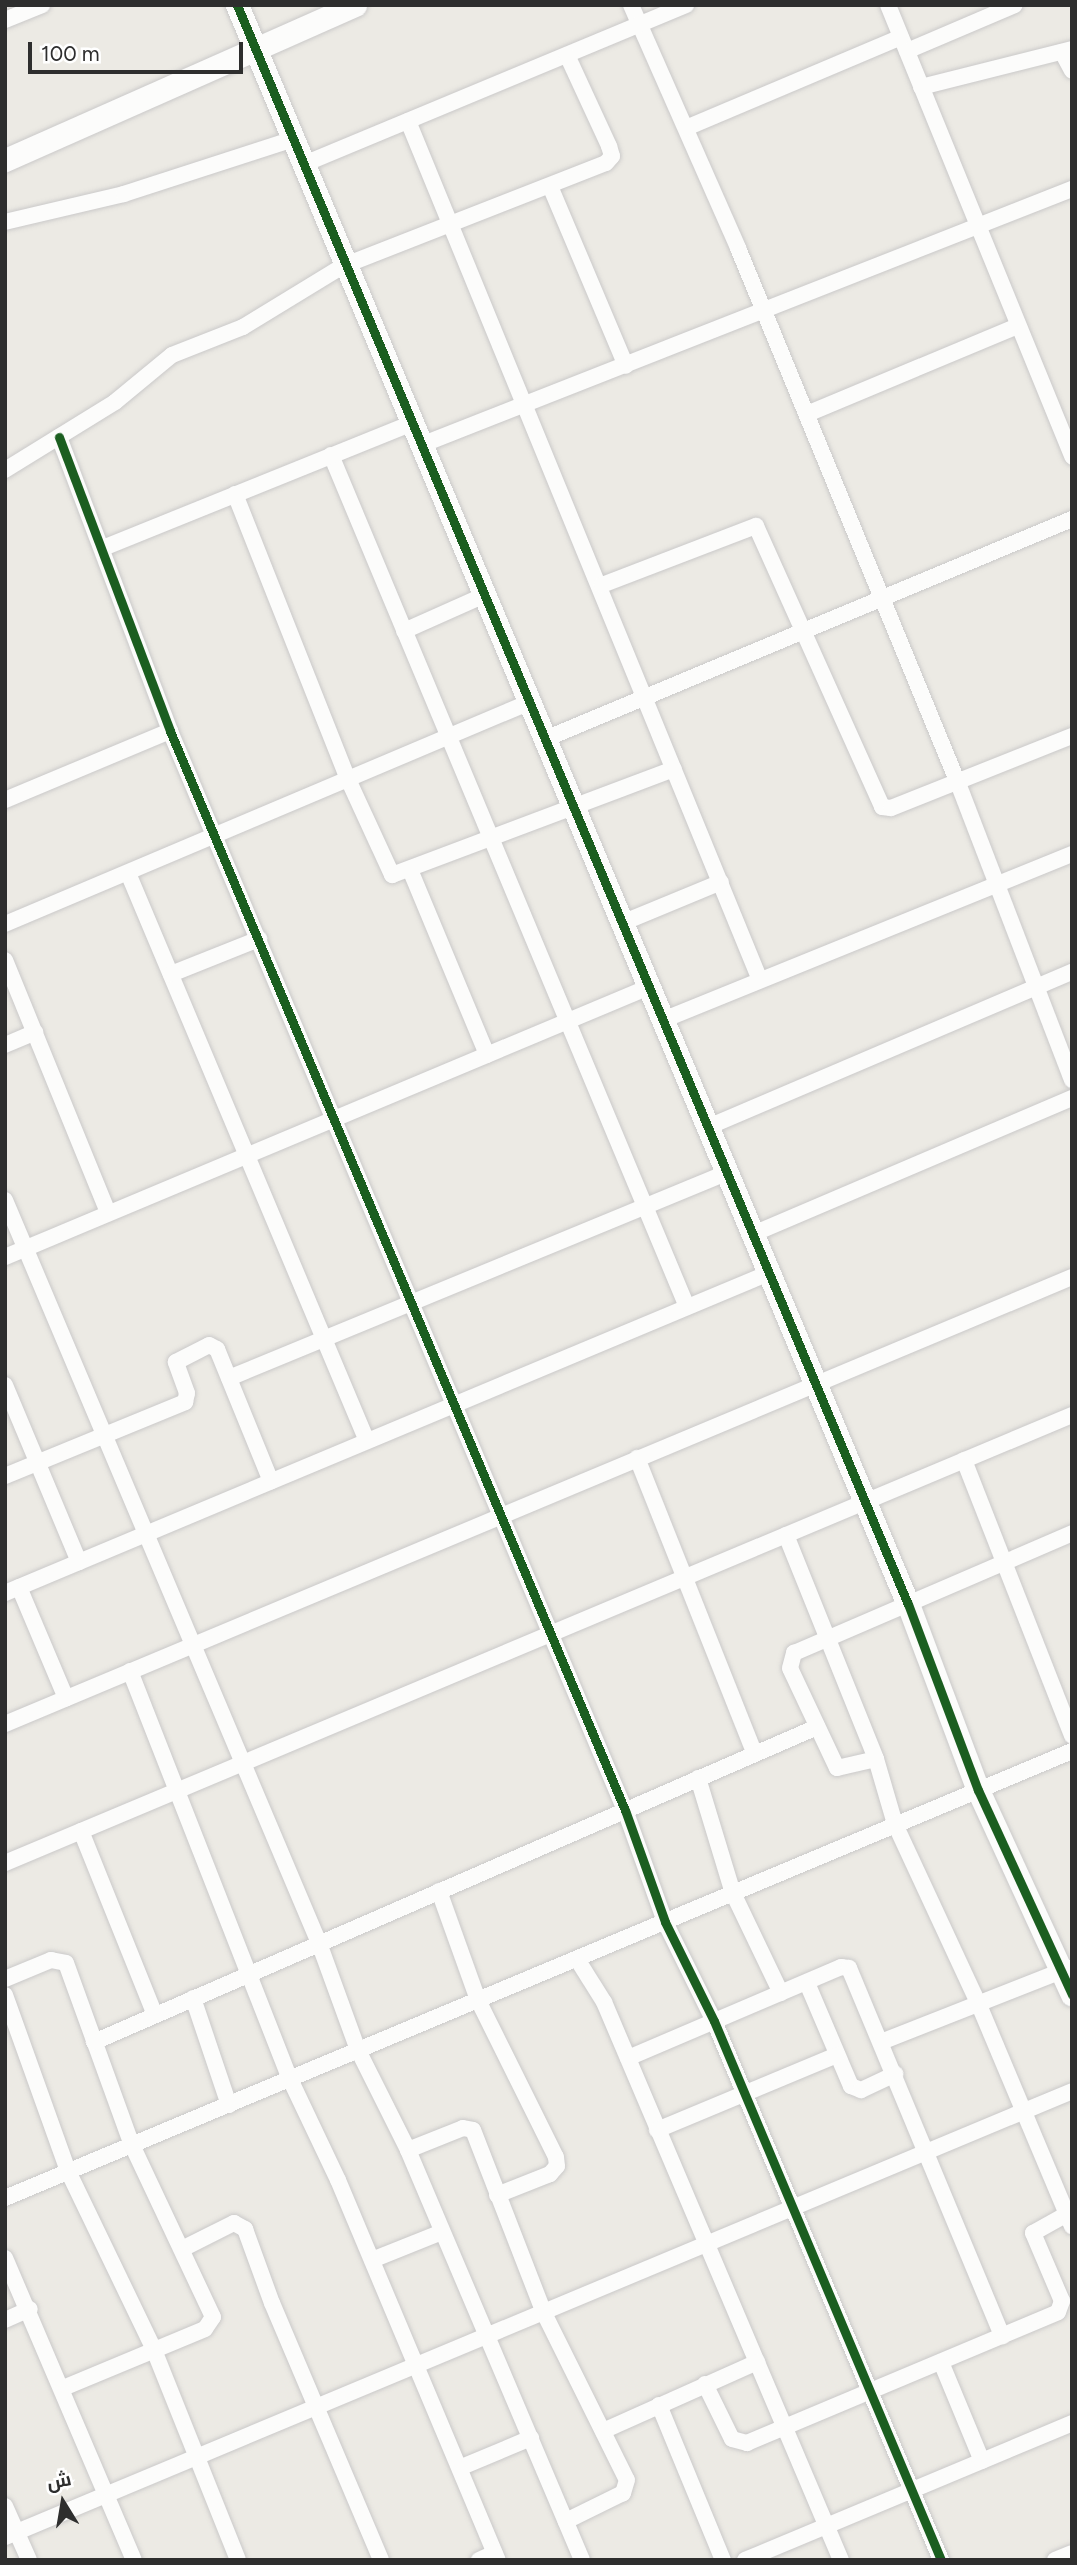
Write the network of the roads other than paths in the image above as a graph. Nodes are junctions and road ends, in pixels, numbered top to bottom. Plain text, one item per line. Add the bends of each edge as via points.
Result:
1 (42, 5) edge
2 (237, 5) edge
3 (355, 5) edge
4 (631, 5) edge
5 (686, 5) edge
6 (888, 5) edge
7 (1015, 5) edge
8 (9, 14) edge
9 (639, 25) junction
10 (904, 44) junction
11 (255, 47) junction
12 (1067, 50) edge
13 (567, 55) junction
14 (1072, 72) edge
15 (921, 87) junction
16 (408, 121) junction
17 (686, 128) junction
18 (293, 139) junction
19 (5, 160) edge
20 (304, 164) junction
21 (550, 186) junction
22 (1072, 190) edge
23 (5, 222) edge
24 (978, 225) junction
25 (451, 226) junction
26 (343, 266) junction
27 (764, 312) junction
28 (1017, 326) junction
29 (626, 366) junction
30 (526, 404) junction
31 (807, 414) junction
32 (412, 423) junction
33 (59, 437) junction
34 (421, 445) junction
35 (331, 455) junction
36 (1072, 457) edge
37 (5, 470) edge
38 (235, 494) junction
39 (1072, 519) edge
40 (103, 548) junction
41 (602, 585) junction
42 (485, 595) junction
43 (883, 599) junction
44 (404, 631) junction
45 (802, 634) junction
46 (646, 698) junction
47 (530, 702) junction
48 (170, 731) junction
49 (447, 735) junction
50 (1072, 736) edge
51 (545, 738) junction
52 (674, 769) junction
53 (347, 777) junction
54 (958, 783) junction
55 (5, 800) edge
56 (575, 809) junction
57 (215, 835) junction
58 (492, 841) junction
59 (1072, 854) edge
60 (411, 872) junction
61 (128, 873) junction
62 (721, 882) junction
63 (999, 884) junction
64 (622, 923) junction
65 (5, 924) edge
66 (259, 939) junction
67 (5, 960) edge
68 (1072, 972) edge
69 (171, 974) junction
70 (760, 980) junction
71 (1037, 986) junction
72 (649, 987) junction
73 (663, 1020) junction
74 (566, 1022) junction
75 (34, 1032) junction
76 (5, 1045) edge
77 (487, 1055) junction
78 (1072, 1080) edge
79 (1072, 1098) edge
80 (335, 1119) junction
81 (708, 1127) junction
82 (248, 1155) junction
83 (726, 1173) junction
84 (5, 1200) edge
85 (644, 1207) junction
86 (108, 1213) junction
87 (753, 1234) junction
88 (26, 1249) junction
89 (5, 1257) edge
90 (769, 1273) junction
91 (1072, 1277) edge
92 (409, 1301) junction
93 (687, 1307) junction
94 (324, 1339) junction
95 (229, 1378) junction
96 (815, 1383) junction
97 (5, 1385) edge
98 (455, 1405) junction
99 (1072, 1415) edge
100 (104, 1435) junction
101 (367, 1441) junction
102 (637, 1458) junction
103 (964, 1460) junction
104 (37, 1463) junction
105 (5, 1476) edge
106 (271, 1481) junction
107 (865, 1502) junction
108 (501, 1515) junction
109 (146, 1534) junction
110 (786, 1535) junction
111 (1070, 1539) edge
112 (1007, 1561) junction
113 (79, 1562) junction
114 (687, 1576) junction
115 (12, 1590) edge
116 (908, 1604) junction
117 (551, 1633) junction
118 (828, 1639) junction
119 (193, 1645) junction
120 (130, 1671) junction
121 (66, 1698) junction
122 (5, 1724) edge
123 (817, 1727) junction
124 (1072, 1736) edge
125 (1072, 1751) edge
126 (754, 1752) junction
127 (876, 1759) junction
128 (242, 1762) junction
129 (698, 1778) junction
130 (180, 1788) junction
131 (978, 1790) junction
132 (625, 1810) junction
133 (895, 1824) junction
134 (80, 1831) junction
135 (5, 1863) edge
136 (439, 1891) junction
137 (733, 1893) junction
138 (665, 1922) junction
139 (319, 1943) junction
140 (577, 1959) junction
141 (1067, 1969) edge
142 (250, 1973) junction
143 (5, 1979) edge
144 (807, 1983) junction
145 (781, 1993) junction
146 (1072, 1994) edge
147 (5, 1995) edge
148 (193, 1998) junction
149 (478, 2000) junction
150 (979, 2005) junction
151 (155, 2015) junction
152 (714, 2021) junction
153 (94, 2042) junction
154 (881, 2042) junction
155 (358, 2050) junction
156 (837, 2055) junction
157 (628, 2058) junction
158 (895, 2074) junction
159 (290, 2079) junction
160 (1072, 2091) edge
161 (745, 2094) junction
162 (229, 2105) junction
163 (1023, 2112) junction
164 (657, 2130) junction
165 (132, 2145) junction
166 (408, 2150) junction
167 (925, 2154) junction
168 (68, 2171) junction
169 (497, 2195) junction
170 (5, 2198) edge
171 (793, 2208) junction
172 (1069, 2220) edge
173 (442, 2232) junction
174 (706, 2244) junction
175 (184, 2248) junction
176 (5, 2258) edge
177 (372, 2260) junction
178 (30, 2309) junction
179 (544, 2313) junction
180 (5, 2320) edge
181 (487, 2336) junction
182 (1002, 2336) junction
183 (154, 2350) junction
184 (757, 2361) junction
185 (941, 2362) junction
186 (418, 2366) junction
187 (705, 2384) junction
188 (63, 2388) junction
189 (870, 2392) junction
190 (659, 2405) junction
191 (316, 2408) junction
192 (1072, 2423) edge
193 (784, 2429) junction
194 (603, 2431) junction
195 (531, 2438) junction
196 (195, 2459) junction
197 (982, 2461) junction
198 (462, 2468) junction
199 (911, 2490) junction
200 (107, 2495) junction
201 (5, 2506) edge
202 (566, 2521) junction
203 (827, 2526) junction
204 (11, 2535) edge
205 (1072, 2553) edge
206 (496, 2556) edge
207 (29, 2560) edge
208 (134, 2560) edge
209 (238, 2560) edge
210 (381, 2560) edge
211 (478, 2560) edge
212 (582, 2560) edge
213 (723, 2560) edge
214 (746, 2560) edge
215 (841, 2560) edge
216 (941, 2560) edge
217 (1055, 2560) edge

1 - 8 street
2 - 11 street
3 - 11 street
4 - 9 street
5 - 9 street
6 - 10 street
7 - 10 street
9 - 13 street
9 - 17 street
10 - 15 street
10 - 17 street
11 - 18 street
11 - 19 street
12 - 14 street
12 - 15 street
13 - 16 street
13 - 21 street via 612,156 606,163
15 - 24 street
16 - 20 street
16 - 25 street
17 - 27 street
18 - 20 street
18 - 23 street via 124,194
20 - 26 street
21 - 25 street
21 - 29 street
22 - 24 street
24 - 27 street
24 - 28 street
25 - 26 street
25 - 30 street
26 - 32 street
26 - 33 street via 243,327 172,355 115,402
27 - 29 street
27 - 31 street
28 - 31 street
28 - 36 street
29 - 30 street
30 - 34 street
30 - 41 street
31 - 43 street
32 - 34 street
32 - 35 street
33 - 37 street
33 - 40 street
34 - 42 street
35 - 38 street
35 - 44 street
38 - 40 street
38 - 53 street
39 - 43 street
40 - 48 street
41 - 45 street via 756,526
41 - 46 street
42 - 44 street
42 - 47 street
43 - 45 street
43 - 54 street
44 - 49 street
45 - 46 street
45 - 54 street via 877,803 891,808
46 - 51 street
46 - 52 street
47 - 49 street
47 - 51 street
48 - 55 street
48 - 57 street
49 - 53 street
49 - 58 street
50 - 54 street
51 - 56 street
52 - 56 street
52 - 62 street
53 - 57 street
53 - 60 street via 387,871 397,877
54 - 63 street
56 - 58 street
56 - 64 street
57 - 61 street
57 - 66 street
58 - 60 street
58 - 74 street
59 - 63 street
60 - 77 street
61 - 65 street
61 - 69 street
62 - 64 street
62 - 70 street
63 - 70 street
63 - 71 street
64 - 72 street
66 - 69 street
66 - 80 street
67 - 75 street
68 - 71 street
69 - 82 street
70 - 73 street
71 - 78 street
71 - 81 street
72 - 73 street
72 - 74 street
73 - 81 street
74 - 77 street
74 - 85 street
75 - 76 street
75 - 86 street
77 - 80 street
79 - 87 street
80 - 82 street
80 - 92 street
81 - 83 street
82 - 86 street
82 - 94 street
83 - 85 street
83 - 87 street
84 - 88 street
85 - 92 street
85 - 93 street
86 - 88 street
87 - 90 street
88 - 89 street
88 - 100 street
90 - 93 street
90 - 96 street
91 - 96 street
92 - 94 street
92 - 98 street
93 - 98 street
94 - 95 street
94 - 101 street
95 - 100 street via 213,1346 178,1358 185,1402
95 - 106 street
96 - 102 street
96 - 107 street
97 - 104 street
98 - 101 street
98 - 108 street
99 - 103 street
100 - 104 street
100 - 109 street
101 - 106 street
102 - 108 street
102 - 114 street
103 - 107 street
103 - 112 street
104 - 105 street
104 - 113 street
106 - 109 street
107 - 110 street
107 - 116 street
108 - 117 street
108 - 119 street
109 - 113 street
109 - 119 street
110 - 114 street
110 - 118 street
111 - 112 street
112 - 116 street
112 - 124 street
113 - 115 street
114 - 117 street
114 - 126 street
115 - 121 street
116 - 118 street
116 - 131 street
117 - 128 street
117 - 132 street
118 - 123 street via 790,1659
118 - 127 street
119 - 120 street
119 - 128 street
120 - 121 street
120 - 130 street
121 - 122 street
123 - 126 street
123 - 127 street via 837,1768
125 - 131 street
126 - 129 street
127 - 133 street
128 - 130 street
128 - 139 street
129 - 132 street
129 - 137 street
130 - 134 street
130 - 142 street
131 - 133 street
131 - 141 street
132 - 136 street
132 - 138 street
133 - 137 street
133 - 150 street
134 - 135 street
134 - 151 street
136 - 139 street
136 - 149 street
137 - 138 street
137 - 145 street
138 - 140 street
138 - 152 street
139 - 142 street
139 - 155 street
140 - 149 street
140 - 157 street via 604,2002
141 - 146 street
141 - 150 street
142 - 148 street
142 - 159 street
143 - 153 street via 51,1960 66,1963
144 - 145 street
144 - 154 street via 841,1967 849,1968
144 - 156 street
145 - 152 street
147 - 168 street
148 - 151 street
148 - 162 street
149 - 155 street
149 - 169 street via 557,2166 550,2174
150 - 154 street
150 - 163 street
151 - 153 street
152 - 157 street
152 - 161 street
153 - 165 street
154 - 158 street
155 - 159 street
155 - 166 street
156 - 158 street via 856,2090
156 - 161 street
157 - 164 street
158 - 167 street
159 - 162 street
159 - 177 street
160 - 163 street
161 - 164 street
161 - 171 street
162 - 165 street
163 - 167 street
163 - 172 street
164 - 174 street
165 - 168 street
165 - 175 street
166 - 169 street via 469,2127
166 - 173 street
167 - 171 street
167 - 182 street
168 - 170 street
168 - 183 street
169 - 179 street
171 - 174 street
171 - 189 street
172 - 182 street via 1033,2233 1062,2307
173 - 177 street
173 - 181 street
174 - 179 street
174 - 184 street
175 - 183 street via 213,2317 211,2324
175 - 191 street via 234,2223 245,2229
176 - 178 street
177 - 186 street
178 - 180 street
178 - 188 street
179 - 181 street
179 - 194 street
181 - 186 street
181 - 195 street
182 - 185 street
183 - 188 street
183 - 196 street
184 - 187 street
184 - 193 street
185 - 189 street
185 - 197 street
186 - 191 street
186 - 198 street
187 - 190 street
187 - 193 street via 739,2443
188 - 200 street
189 - 193 street
189 - 199 street
190 - 194 street
190 - 213 street
191 - 196 street
191 - 210 street
192 - 197 street
193 - 203 street
194 - 202 street via 627,2486 624,2493
195 - 198 street
195 - 202 street
196 - 200 street
196 - 209 street
197 - 199 street
198 - 206 street
199 - 203 street
199 - 216 street
200 - 204 street
200 - 208 street
201 - 204 street
202 - 212 street
203 - 214 street
203 - 215 street
204 - 207 street
205 - 217 street
206 - 211 street

